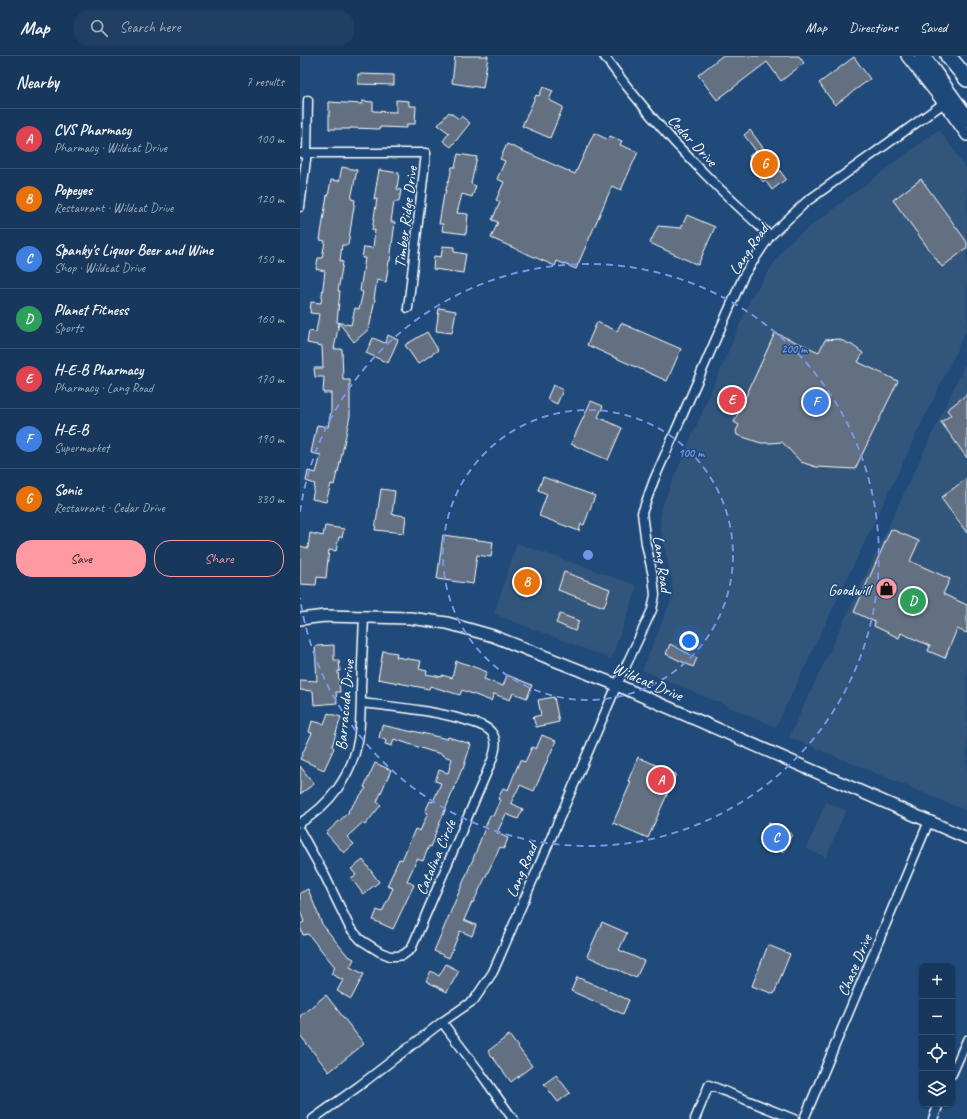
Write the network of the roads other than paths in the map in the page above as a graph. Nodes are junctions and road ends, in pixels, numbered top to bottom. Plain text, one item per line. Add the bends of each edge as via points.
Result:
1 (604, 56) edge
2 (906, 56) edge
3 (922, 56) edge
4 (948, 56) edge
5 (967, 79) edge
6 (308, 100) dead end
7 (944, 103) junction
8 (967, 119) edge
9 (967, 135) edge
10 (304, 152) edge
11 (300, 207) edge
12 (770, 236) junction
13 (408, 308) dead end
14 (364, 617) junction
15 (300, 619) edge
16 (617, 685) junction
17 (361, 703) junction
18 (929, 821) junction
19 (300, 823) edge
20 (300, 831) edge
21 (967, 838) edge
22 (442, 1022) junction
23 (967, 1040) edge
24 (953, 1071) edge
25 (938, 1107) edge
26 (313, 1119) edge
27 (513, 1119) edge
28 (695, 1119) edge
29 (794, 1119) edge
30 (804, 1119) edge
31 (933, 1119) edge

1 - 12 street, Cedar Drive via 693,161
2 - 7 main road
3 - 8 highway
4 - 5 highway
6 - 10 street
7 - 9 main road
7 - 12 street, Lang Road via 806,202
10 - 11 street
10 - 13 street, Timber Ridge Drive via 426,152
12 - 16 street, Lang Road via 744,275 642,513 655,594 650,616
14 - 15 main road, Wildcat Drive via 325,616
14 - 16 main road, Wildcat Drive via 410,618 447,623 507,641
14 - 17 street, Barracuda Drive
16 - 18 main road, Wildcat Drive
16 - 22 street, Lang Road via 493,972 474,1000
17 - 19 street, Barracuda Drive via 358,741 347,775 326,803
17 - 20 street, Catalina Circle via 450,716 488,729 495,739 496,749 492,760 415,940 407,952 403,955 390,956 380,952 361,940 350,928
18 - 21 main road, Wildcat Drive
18 - 30 street, Chase Drive
22 - 26 street, Lang Road
22 - 27 street
23 - 24 street
25 - 31 street
28 - 29 street via 709,1085

